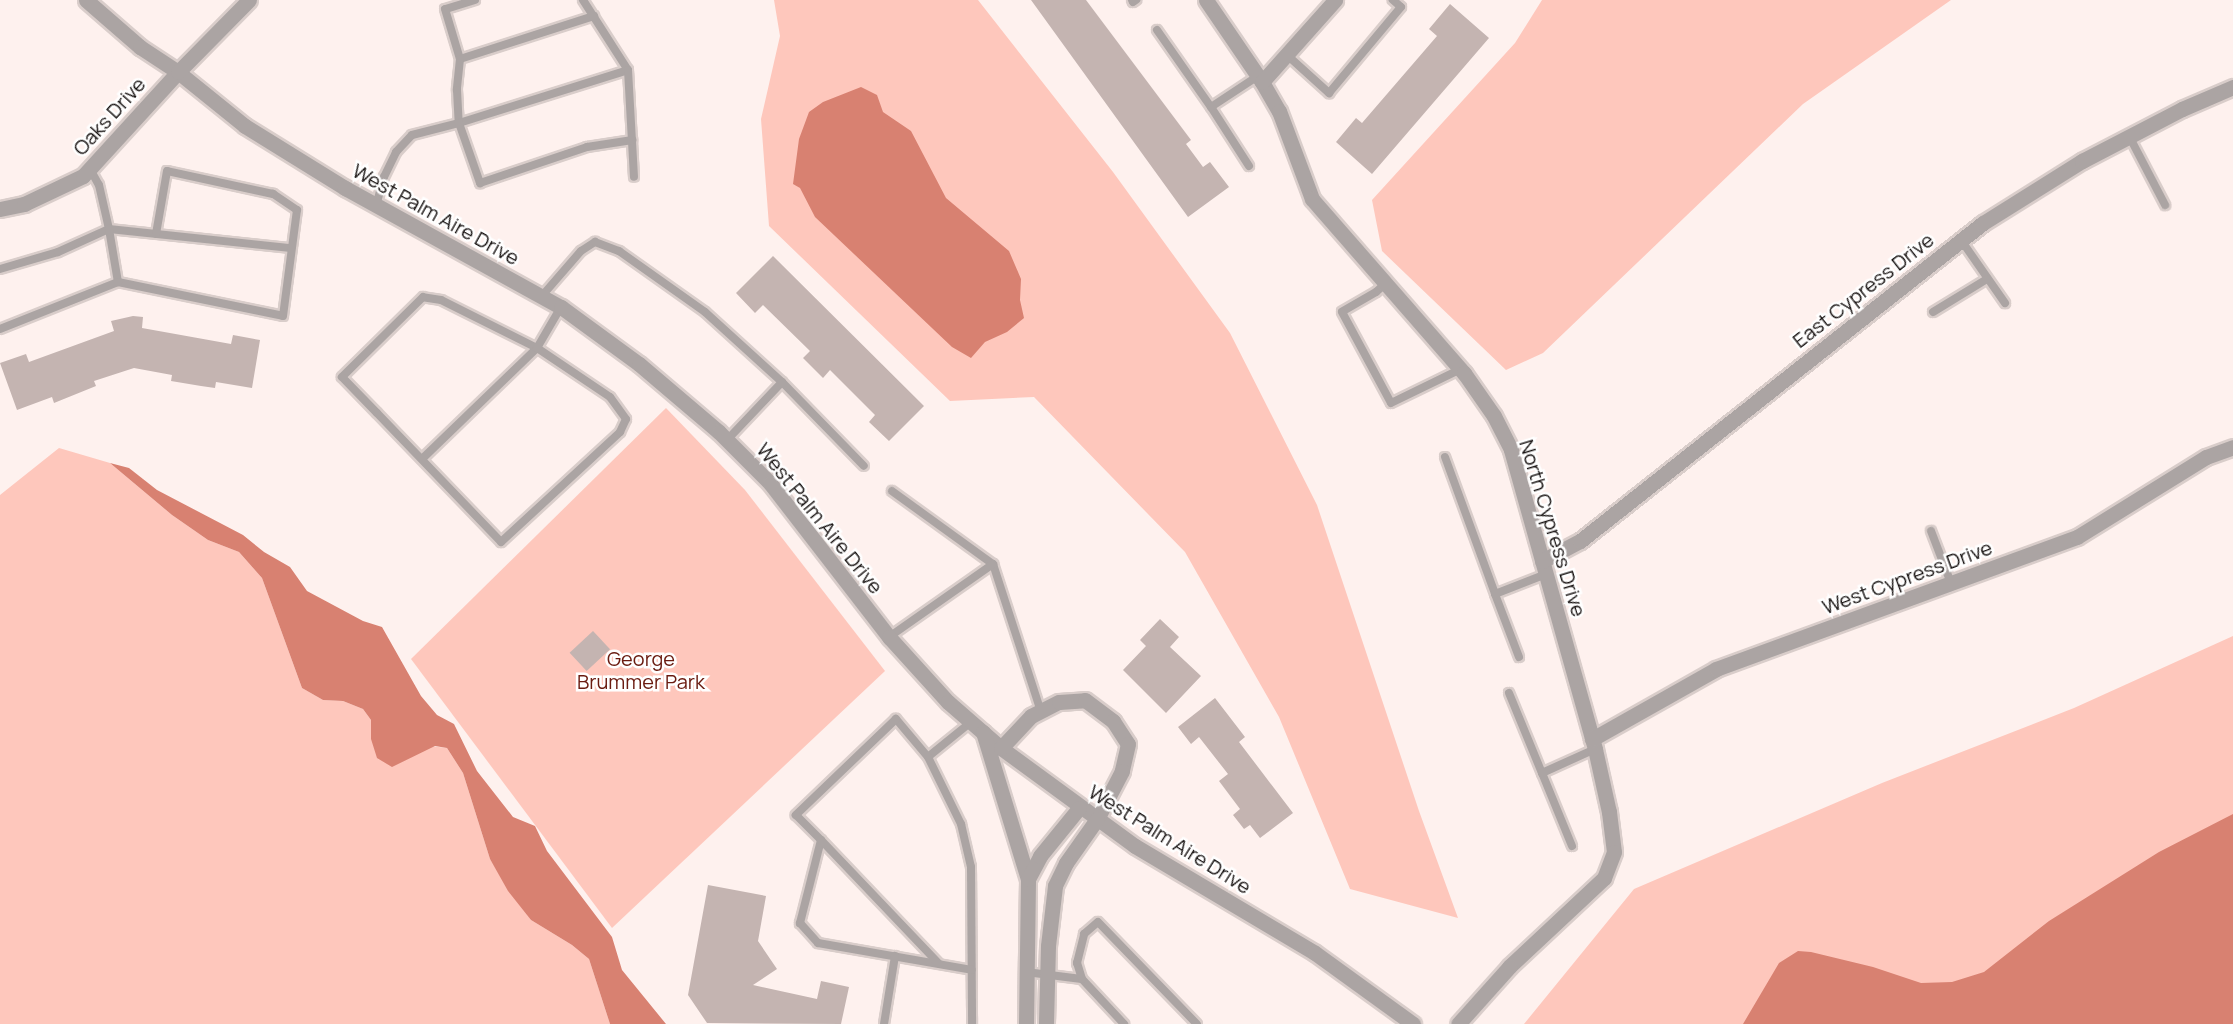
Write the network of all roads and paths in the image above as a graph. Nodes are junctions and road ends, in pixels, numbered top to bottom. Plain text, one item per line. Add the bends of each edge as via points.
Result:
1 (86, 0) edge
2 (249, 0) edge
3 (475, 0) edge
4 (583, 0) edge
5 (1132, 0) edge
6 (1136, 0) edge
7 (1206, 0) edge
8 (1335, 0) edge
9 (1393, 0) edge
10 (594, 16) junction
11 (1157, 30) dead end
12 (1287, 55) junction
13 (460, 59) junction
14 (628, 70) junction
15 (178, 72) junction
16 (1260, 79) junction
17 (2233, 87) edge
18 (1211, 107) junction
19 (459, 123) junction
20 (2129, 136) junction
21 (632, 140) junction
22 (1249, 166) dead end
23 (90, 168) junction
24 (634, 177) dead end
25 (2165, 205) dead end
26 (376, 206) junction
27 (0, 209) edge
28 (109, 229) junction
29 (156, 234) junction
30 (1961, 240) junction
31 (291, 248) junction
32 (0, 269) edge
33 (1988, 279) junction
34 (118, 282) junction
35 (1386, 283) junction
36 (541, 297) junction
37 (2005, 303) dead end
38 (561, 307) junction
39 (1933, 312) dead end
40 (0, 328) edge
41 (537, 348) junction
42 (1461, 369) junction
43 (782, 382) junction
44 (728, 440) junction
45 (2233, 447) edge
46 (1445, 457) dead end
47 (422, 459) junction
48 (864, 466) dead end
49 (892, 491) dead end
50 (1931, 531) dead end
51 (993, 564) junction
52 (1544, 568) junction
53 (1951, 583) junction
54 (1496, 594) junction
55 (889, 637) junction
56 (1519, 657) dead end
57 (1509, 693) dead end
58 (1041, 711) junction
59 (977, 727) junction
60 (1594, 744) junction
61 (1001, 748) junction
62 (928, 757) junction
63 (1542, 773) junction
64 (1079, 808) junction
65 (1097, 819) junction
66 (821, 840) junction
67 (1572, 846) dead end
68 (1029, 879) junction
69 (895, 956) junction
70 (939, 964) junction
71 (972, 970) junction
72 (1026, 972) junction
73 (1047, 975) junction
74 (1082, 979) junction
75 (884, 1024) edge
76 (972, 1024) edge
77 (1026, 1024) edge
78 (1046, 1024) edge
79 (1124, 1024) edge
80 (1197, 1024) edge
81 (1413, 1024) edge
82 (1458, 1024) edge

1 - 15 street, West Palm Aire Drive via 140,47
2 - 15 street, Oaks Drive
3 - 13 lane via 445,9
4 - 10 lane
5 - 6 lane
7 - 16 street, North Cypress Drive
8 - 12 street
9 - 12 lane via 1401,7 1329,93
10 - 13 lane
10 - 14 lane
11 - 18 lane
12 - 16 street
13 - 19 lane
14 - 19 lane
14 - 21 lane
15 - 23 street, Oaks Drive
15 - 26 street, West Palm Aire Drive via 245,126
16 - 18 lane
16 - 35 street, North Cypress Drive via 1287,130 1312,199
17 - 20 street, East Cypress Drive
18 - 22 lane
19 - 21 lane via 480,183 587,147
19 - 26 lane via 412,135 396,152
20 - 25 lane
20 - 30 street, East Cypress Drive via 2082,161
21 - 24 lane
23 - 27 street, Oaks Drive via 83,176 24,204
23 - 28 lane via 99,185
26 - 36 street, West Palm Aire Drive
28 - 29 lane
28 - 32 lane via 58,252
28 - 34 lane
29 - 31 lane
29 - 31 lane via 167,171 273,194 297,210
30 - 33 lane
30 - 52 street, East Cypress Drive
31 - 34 lane via 282,316
33 - 37 lane
33 - 39 lane
34 - 40 lane
35 - 42 street, North Cypress Drive
35 - 42 lane via 1342,312 1391,403
36 - 38 street, West Palm Aire Drive
36 - 43 lane via 581,251 595,242 620,251 705,312
38 - 41 lane
38 - 44 street, West Palm Aire Drive via 639,364
41 - 47 lane
41 - 47 lane via 441,300 423,297 342,377
41 - 47 lane via 610,397 626,419 620,432 501,542
42 - 52 street, North Cypress Drive via 1494,416 1510,450
43 - 44 lane
43 - 48 lane
44 - 55 street, West Palm Aire Drive via 770,483
45 - 53 street, West Cypress Drive via 2206,457 2077,537
46 - 54 lane
49 - 51 lane
50 - 53 lane
51 - 55 lane
51 - 58 lane
52 - 54 lane
52 - 60 street, North Cypress Drive
53 - 60 street, West Cypress Drive via 1716,669
54 - 56 lane
55 - 59 street, West Palm Aire Drive via 948,702
57 - 63 lane
58 - 61 street via 1031,716
58 - 65 street via 1059,702 1085,700 1113,721 1128,744 1122,771
59 - 61 street, West Palm Aire Drive
59 - 62 lane
59 - 68 street
60 - 63 lane
60 - 82 street, North Cypress Drive via 1614,852 1604,878 1509,968
61 - 64 street, West Palm Aire Drive
62 - 66 lane via 896,718 796,815
62 - 71 lane via 961,824 971,867
63 - 67 lane
64 - 65 street, West Palm Aire Drive
64 - 68 street via 1040,856
65 - 73 street via 1055,886
65 - 81 street, West Palm Aire Drive via 1135,846 1315,953
66 - 69 lane via 800,923 818,943
66 - 70 lane
68 - 72 street
69 - 70 lane
69 - 75 lane
70 - 71 lane
71 - 76 lane
72 - 73 lane
72 - 77 street
73 - 74 lane
73 - 78 street
74 - 79 lane
74 - 80 lane via 1077,963 1084,934 1098,922

